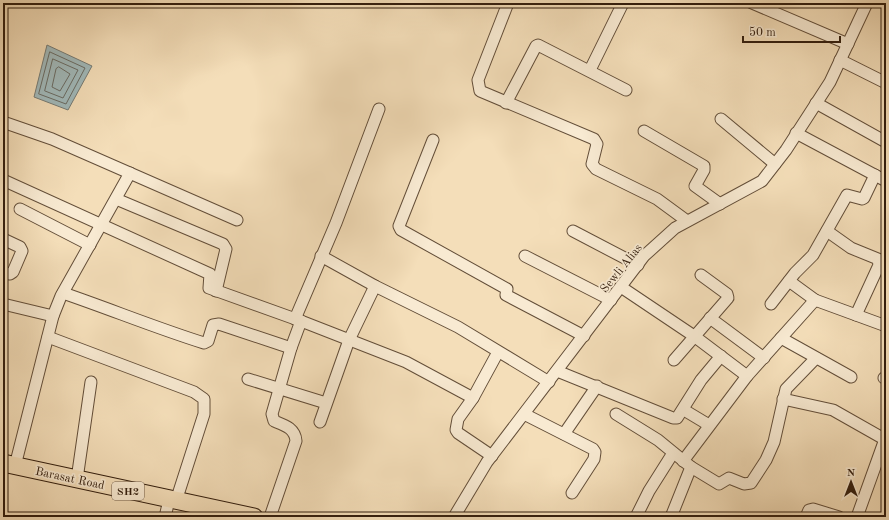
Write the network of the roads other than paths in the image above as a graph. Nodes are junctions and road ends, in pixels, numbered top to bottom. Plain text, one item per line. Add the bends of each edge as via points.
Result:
1 (508, 3) edge
2 (623, 3) edge
3 (752, 3) edge
4 (867, 3) edge
5 (848, 44) junction
6 (840, 60) junction
7 (590, 70) junction
8 (886, 83) edge
9 (626, 90) dead end
10 (506, 102) junction
11 (816, 103) junction
12 (379, 109) dead end
13 (721, 119) dead end
14 (3, 122) edge
15 (644, 131) dead end
16 (796, 133) junction
17 (433, 140) dead end
18 (886, 142) edge
19 (775, 164) junction
20 (130, 173) junction
21 (875, 175) junction
22 (3, 180) edge
23 (886, 181) edge
24 (116, 199) junction
25 (720, 204) junction
26 (20, 209) dead end
27 (237, 220) dead end
28 (687, 222) junction
29 (102, 224) junction
30 (573, 231) dead end
31 (827, 231) junction
32 (3, 238) edge
33 (90, 245) junction
34 (321, 256) junction
35 (525, 256) dead end
36 (638, 265) junction
37 (3, 273) edge
38 (701, 275) dead end
39 (788, 281) junction
40 (374, 286) junction
41 (621, 287) junction
42 (216, 291) junction
43 (63, 293) junction
44 (611, 300) junction
45 (815, 300) junction
46 (3, 304) edge
47 (771, 304) dead end
48 (856, 314) junction
49 (53, 316) junction
50 (710, 318) junction
51 (298, 320) junction
52 (886, 326) edge
53 (584, 336) junction
54 (694, 336) junction
55 (48, 337) junction
56 (781, 338) junction
57 (349, 340) junction
58 (291, 348) junction
59 (498, 352) junction
60 (721, 356) junction
61 (764, 358) junction
62 (816, 358) junction
63 (674, 360) dead end
64 (558, 371) junction
65 (748, 376) junction
66 (851, 377) dead end
67 (248, 379) dead end
68 (91, 382) dead end
69 (549, 382) junction
70 (597, 386) junction
71 (279, 389) junction
72 (473, 398) junction
73 (783, 399) junction
74 (326, 404) junction
75 (684, 410) junction
76 (524, 414) junction
77 (616, 414) dead end
78 (320, 422) dead end
79 (709, 425) junction
80 (564, 434) junction
81 (886, 440) edge
82 (673, 453) junction
83 (492, 456) junction
84 (687, 464) junction
85 (9, 465) edge
86 (77, 479) junction
87 (572, 493) dead end
88 (172, 500) junction
89 (165, 517) edge
90 (254, 517) edge
91 (270, 517) edge
92 (454, 517) edge
93 (636, 517) edge
94 (670, 517) edge
95 (806, 517) edge
96 (839, 517) edge
97 (857, 517) edge

1 - 10 street via 478,80 480,91
2 - 7 street
3 - 5 street
4 - 5 street, Sewli Alias
5 - 6 street, Sewli Alias
6 - 8 street
6 - 11 street, Sewli Alias
7 - 9 street
7 - 10 street via 536,46
10 - 28 street via 594,139 597,144 592,164 596,169 657,200
11 - 16 street, Sewli Alias
11 - 18 street
12 - 34 street
13 - 19 street
14 - 20 street via 52,139
15 - 25 street via 704,166 695,186
16 - 19 street, Sewli Alias
16 - 21 street
17 - 53 street via 399,226 400,230 507,289 506,295
19 - 25 street, Sewli Alias via 762,181
20 - 24 street
20 - 27 street
21 - 23 street
21 - 31 street via 862,200 847,195
22 - 29 street
24 - 29 street
24 - 42 street via 223,244 226,249
25 - 28 street, Sewli Alias
26 - 33 street
28 - 36 street, Sewli Alias via 675,228 644,256
29 - 33 street
29 - 42 street via 210,274 209,288
30 - 36 street
31 - 39 street via 813,255
31 - 48 street via 851,248 878,259 879,265
32 - 37 street via 20,247 22,251 13,272
33 - 43 street
34 - 40 street
34 - 51 street
35 - 44 street
36 - 41 street, Sewli Alias
38 - 50 street via 728,296
39 - 45 street
39 - 47 street
40 - 57 street
40 - 59 street via 458,328
41 - 44 street, Sewli Alias
41 - 54 street
42 - 51 street
43 - 49 street
43 - 58 street via 204,343 208,341 213,325 219,324
44 - 53 street, Sewli Alias
45 - 48 street
45 - 56 street
46 - 49 street
48 - 52 street
49 - 55 street
50 - 54 street
50 - 61 street
51 - 57 street
51 - 58 street
53 - 64 street, Sewli Alias
54 - 60 street
54 - 63 street
55 - 85 street
55 - 88 street via 194,392 204,399 204,414
56 - 61 street
56 - 62 street
57 - 72 street via 406,362
57 - 74 street
58 - 71 street
59 - 69 street
59 - 72 street
60 - 65 street
60 - 75 street via 701,380
61 - 65 street
62 - 66 street
62 - 73 street via 789,384
64 - 69 street, Sewli Alias
64 - 70 street
65 - 79 street
67 - 71 street
68 - 86 street
69 - 76 street, Sewli Alias
70 - 75 street via 673,418 680,416
70 - 80 street
71 - 74 street
71 - 91 street via 272,418 292,430 296,435 296,441
72 - 83 street via 458,419 456,430
73 - 81 street via 833,410
73 - 84 street via 774,442 751,483 744,484 729,478 722,484 716,484
74 - 78 street
75 - 79 street
76 - 80 street
76 - 83 street, Sewli Alias
77 - 82 street via 658,440
79 - 84 street
80 - 87 street via 595,452 594,459
81 - 97 street
82 - 84 street
82 - 93 street
83 - 92 street, Sewli Alias
84 - 94 street
85 - 86 main road, Barasat Road / SH2
86 - 88 main road, Barasat Road / SH2
88 - 89 street
88 - 90 main road, Barasat Road / SH2
95 - 96 street via 809,510 813,509

